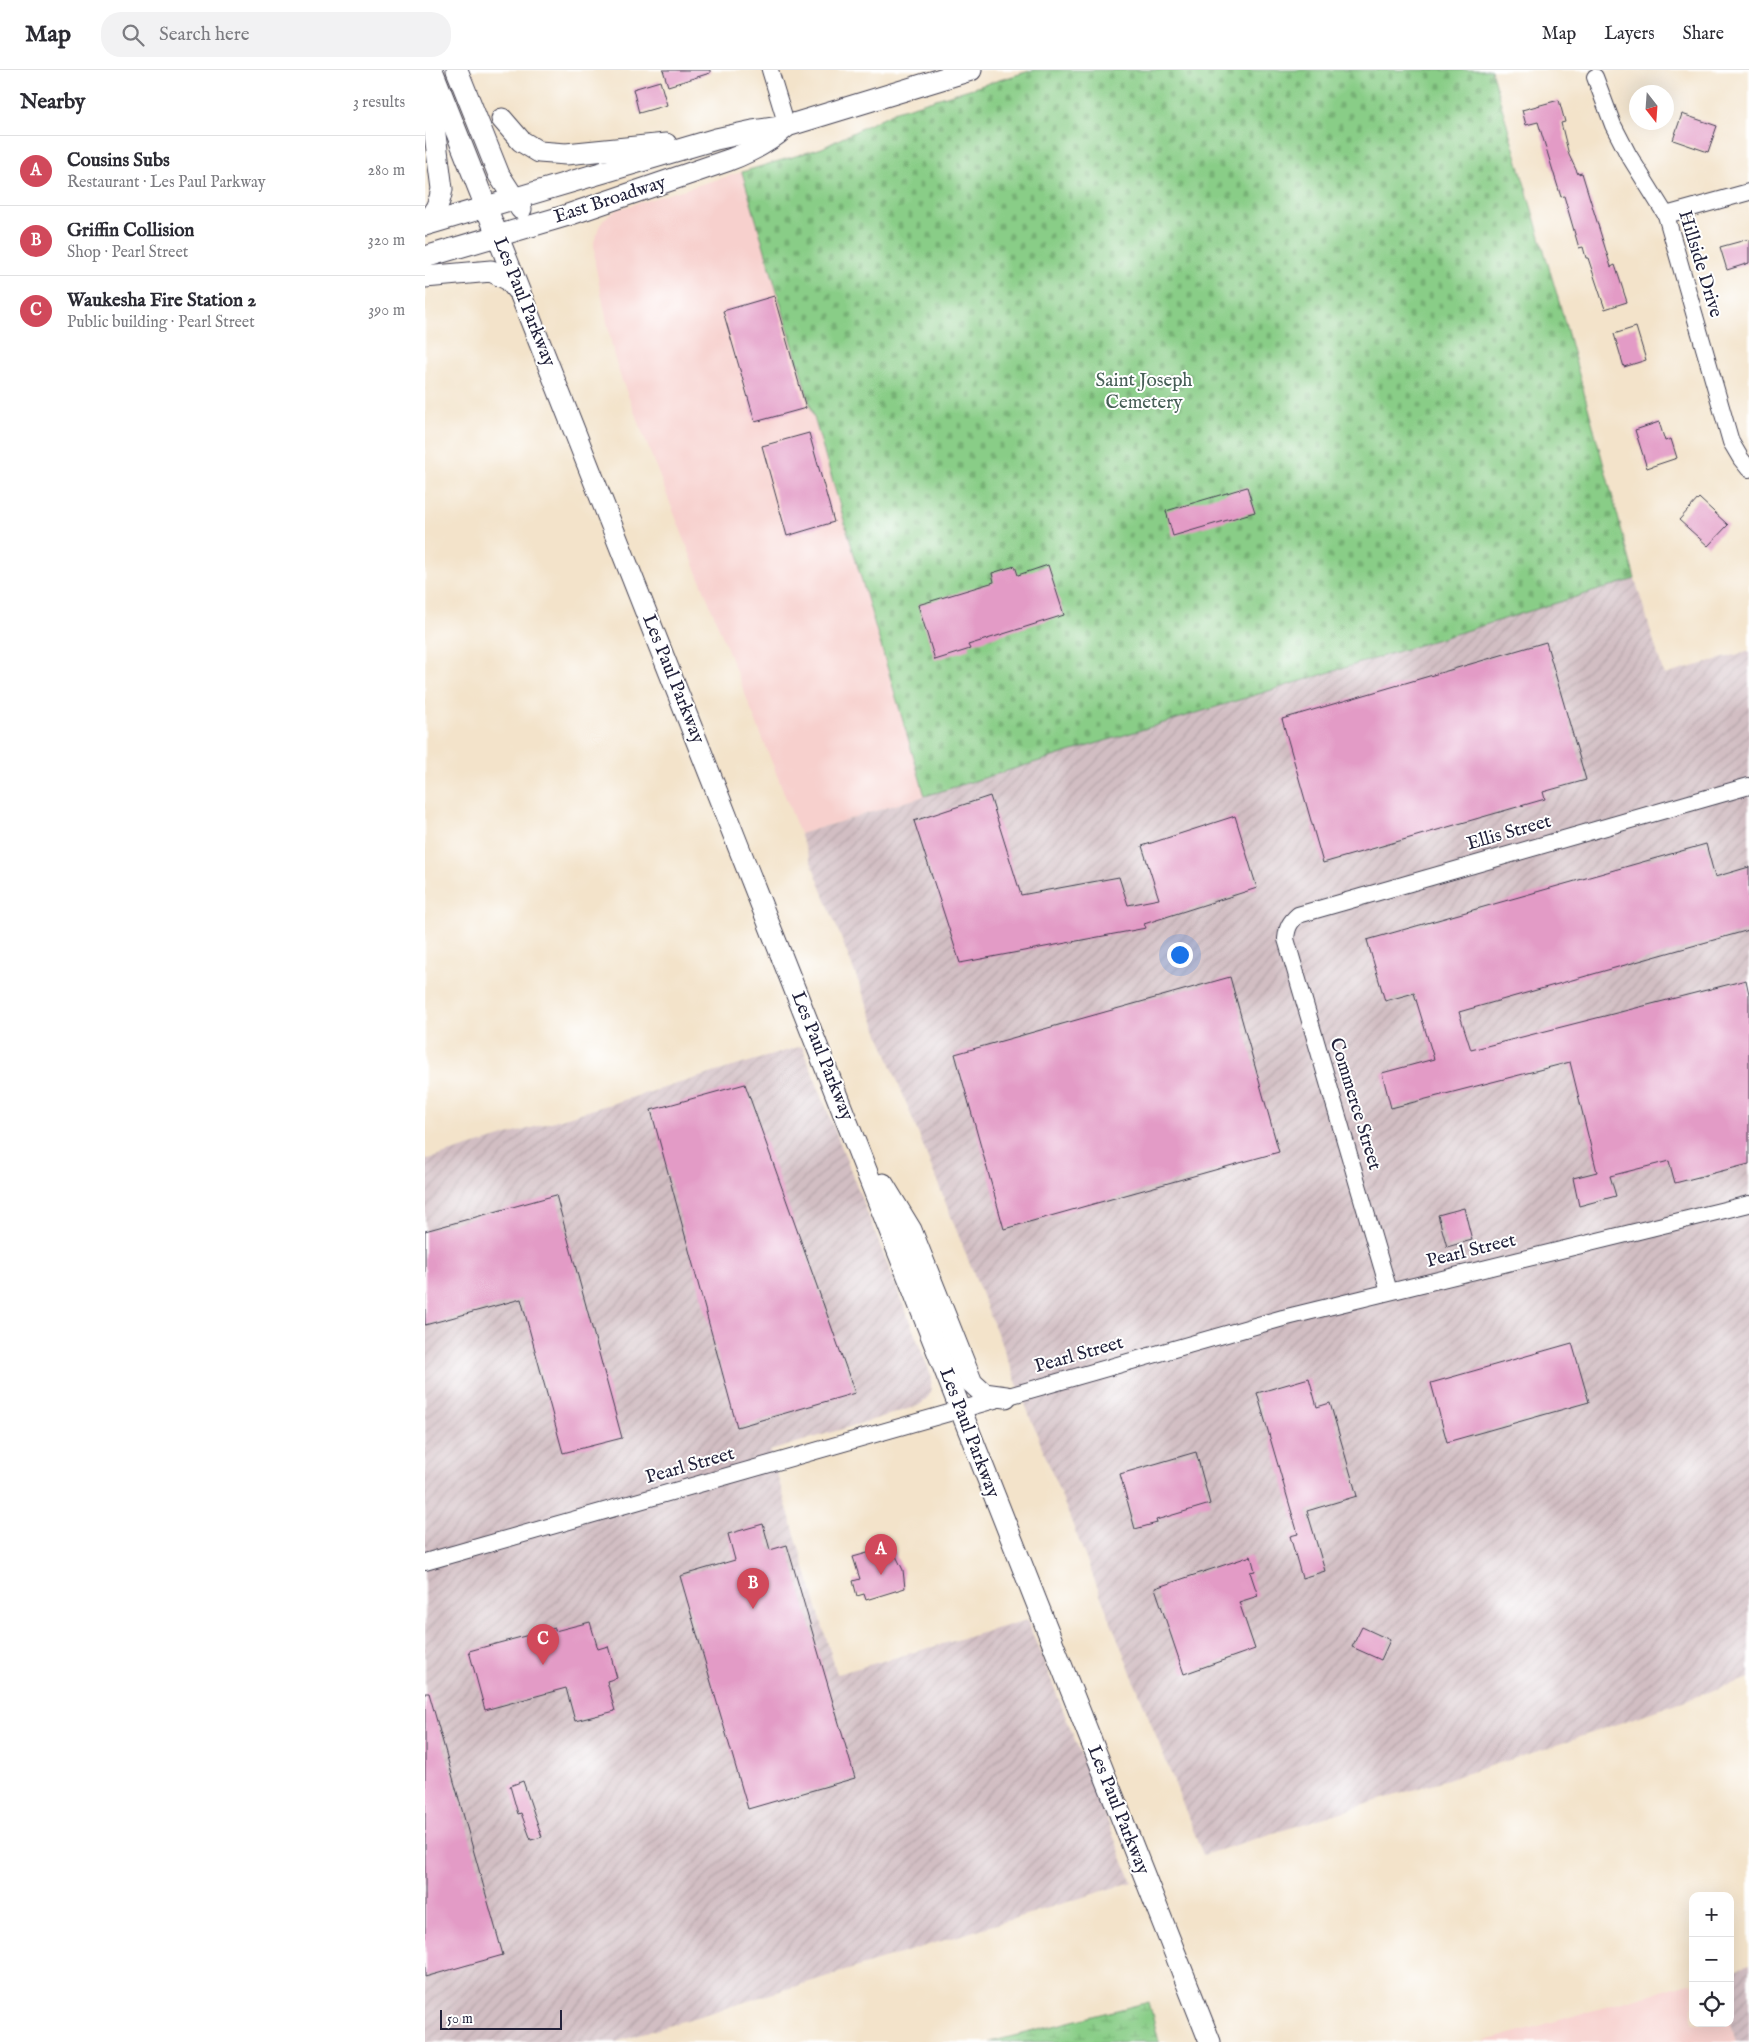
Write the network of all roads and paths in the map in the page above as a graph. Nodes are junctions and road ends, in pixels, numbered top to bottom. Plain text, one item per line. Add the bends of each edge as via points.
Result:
1 (426, 70) edge
2 (432, 70) edge
3 (457, 70) edge
4 (770, 70) edge
5 (971, 70) edge
6 (1595, 77) dead end
7 (502, 119) dead end
8 (787, 126) junction
9 (716, 139) junction
10 (1749, 192) edge
11 (523, 197) junction
12 (487, 208) junction
13 (1667, 215) junction
14 (425, 221) edge
15 (544, 222) junction
16 (425, 225) edge
17 (498, 235) junction
18 (425, 257) edge
19 (425, 277) edge
20 (522, 297) junction
21 (1749, 469) edge
22 (1749, 786) edge
23 (1287, 929) joint
24 (852, 1133) junction
25 (1749, 1204) edge
26 (1389, 1291) junction
27 (1006, 1397) junction
28 (959, 1410) junction
29 (425, 1562) edge
30 (1210, 2042) edge

1 - 14 main road via 442,189 436,209
2 - 12 main road, Les Paul Parkway
3 - 11 main road via 499,175
4 - 8 street
5 - 8 main road, East Broadway
6 - 13 street, Hillside Drive via 1628,154
7 - 9 main road via 530,148 552,154
8 - 9 main road, East Broadway
8 - 15 main road, East Broadway via 766,143 729,160
9 - 11 main road, East Broadway
10 - 13 street
11 - 12 main road, East Broadway
11 - 15 main road via 529,218
12 - 16 main road, East Broadway
12 - 17 main road, Les Paul Parkway
13 - 21 street, Hillside Drive via 1731,442
15 - 17 main road, East Broadway
17 - 18 main road, East Broadway
17 - 20 main road, Les Paul Parkway
19 - 20 main road via 491,271 509,280
20 - 24 main road, Les Paul Parkway
22 - 23 street, Ellis Street via 1298,915
23 - 26 street, Commerce Street via 1286,939 1295,974
24 - 27 main road via 911,1230 972,1383 985,1394
24 - 28 main road, Les Paul Parkway
25 - 26 street, Pearl Street
26 - 27 street, Pearl Street
27 - 28 street, Pearl Street
28 - 29 street, Pearl Street
28 - 30 main road, Les Paul Parkway

